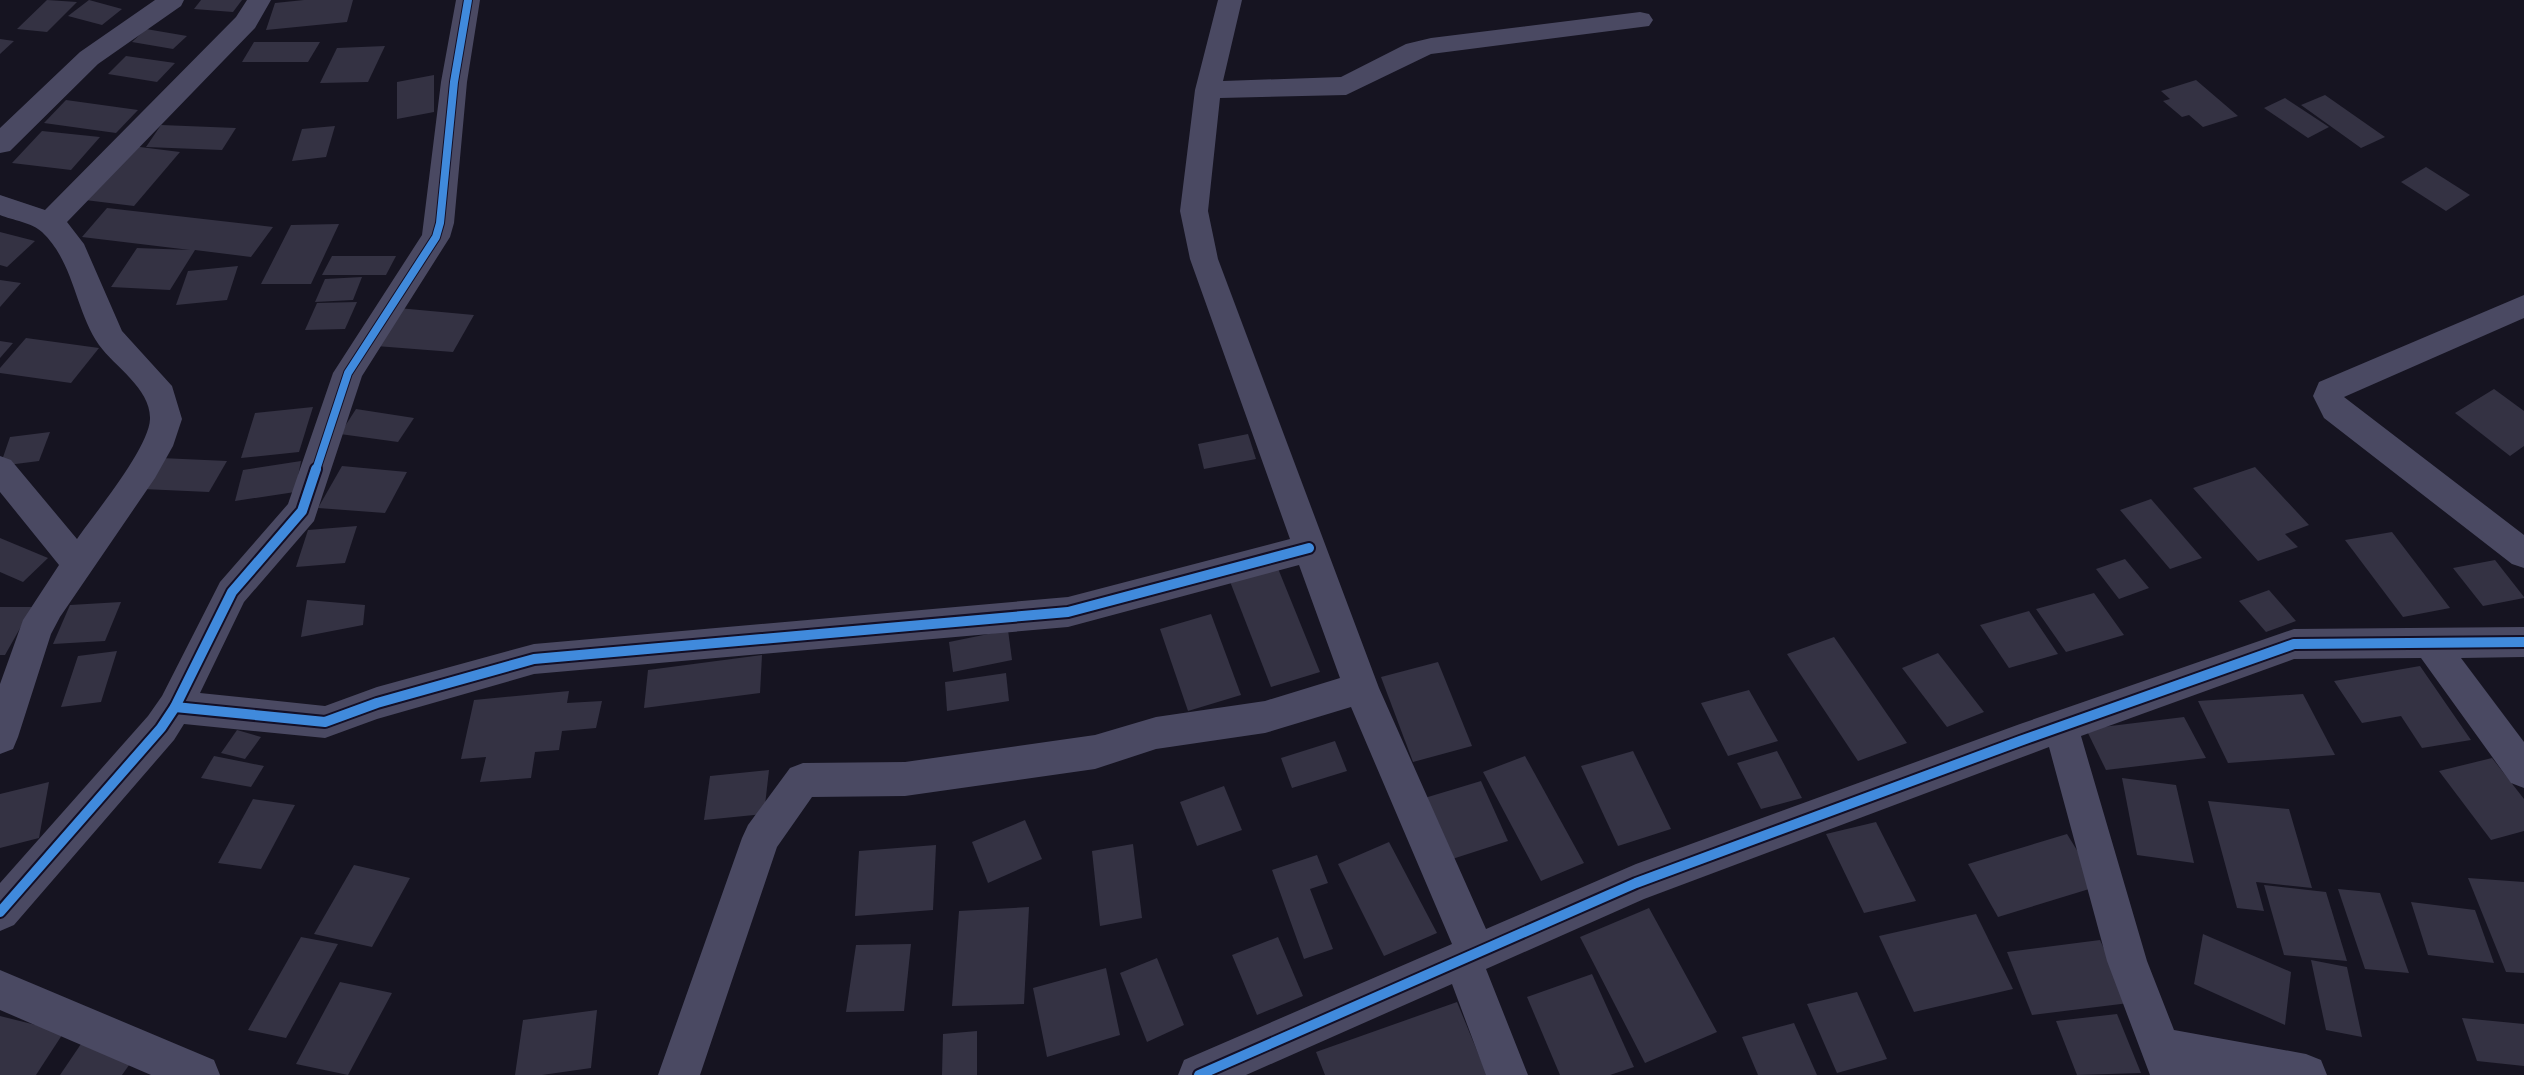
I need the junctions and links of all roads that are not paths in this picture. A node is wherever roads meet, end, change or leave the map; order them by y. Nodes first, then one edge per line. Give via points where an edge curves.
1 (172, 0) edge
2 (259, 0) edge
3 (468, 0) edge
4 (1230, 0) edge
5 (1640, 20) dead end
6 (1208, 90) junction
7 (0, 144) edge
8 (0, 205) edge
9 (51, 222) junction
10 (2524, 306) edge
11 (0, 469) edge
12 (1310, 548) junction
13 (2524, 554) edge
14 (78, 564) junction
15 (2524, 642) edge
16 (2430, 643) junction
17 (1361, 688) junction
18 (175, 707) junction
19 (2061, 727) junction
20 (0, 736) edge
21 (2524, 771) edge
22 (0, 912) edge
23 (1469, 956) junction
24 (0, 990) edge
25 (2166, 1061) edge
26 (199, 1075) edge
27 (679, 1075) edge
28 (1199, 1075) edge
29 (1507, 1075) edge
30 (2306, 1075) edge

1 - 7 street via 89,58
2 - 9 street via 246,22
3 - 18 street via 436,237 348,373 302,511 232,592
4 - 6 street
5 - 6 street via 1431,46 1415,50 1346,86
6 - 12 street via 1194,211 1203,259
8 - 9 street
9 - 14 street via 70,244 110,337 161,395 166,419 144,469
10 - 13 street via 2330,390 2328,396 2335,409
11 - 14 street
12 - 17 street
12 - 18 street via 1068,612 534,659 325,722
14 - 20 street via 35,631
15 - 16 street
16 - 19 street via 2294,645
16 - 21 street
17 - 23 street
17 - 27 street via 1265,717 1156,733 1095,752 904,779 803,780 761,838
18 - 22 street
19 - 23 street via 1636,883
19 - 25 street via 2127,961
23 - 28 street
23 - 29 street
24 - 26 street
25 - 30 street

